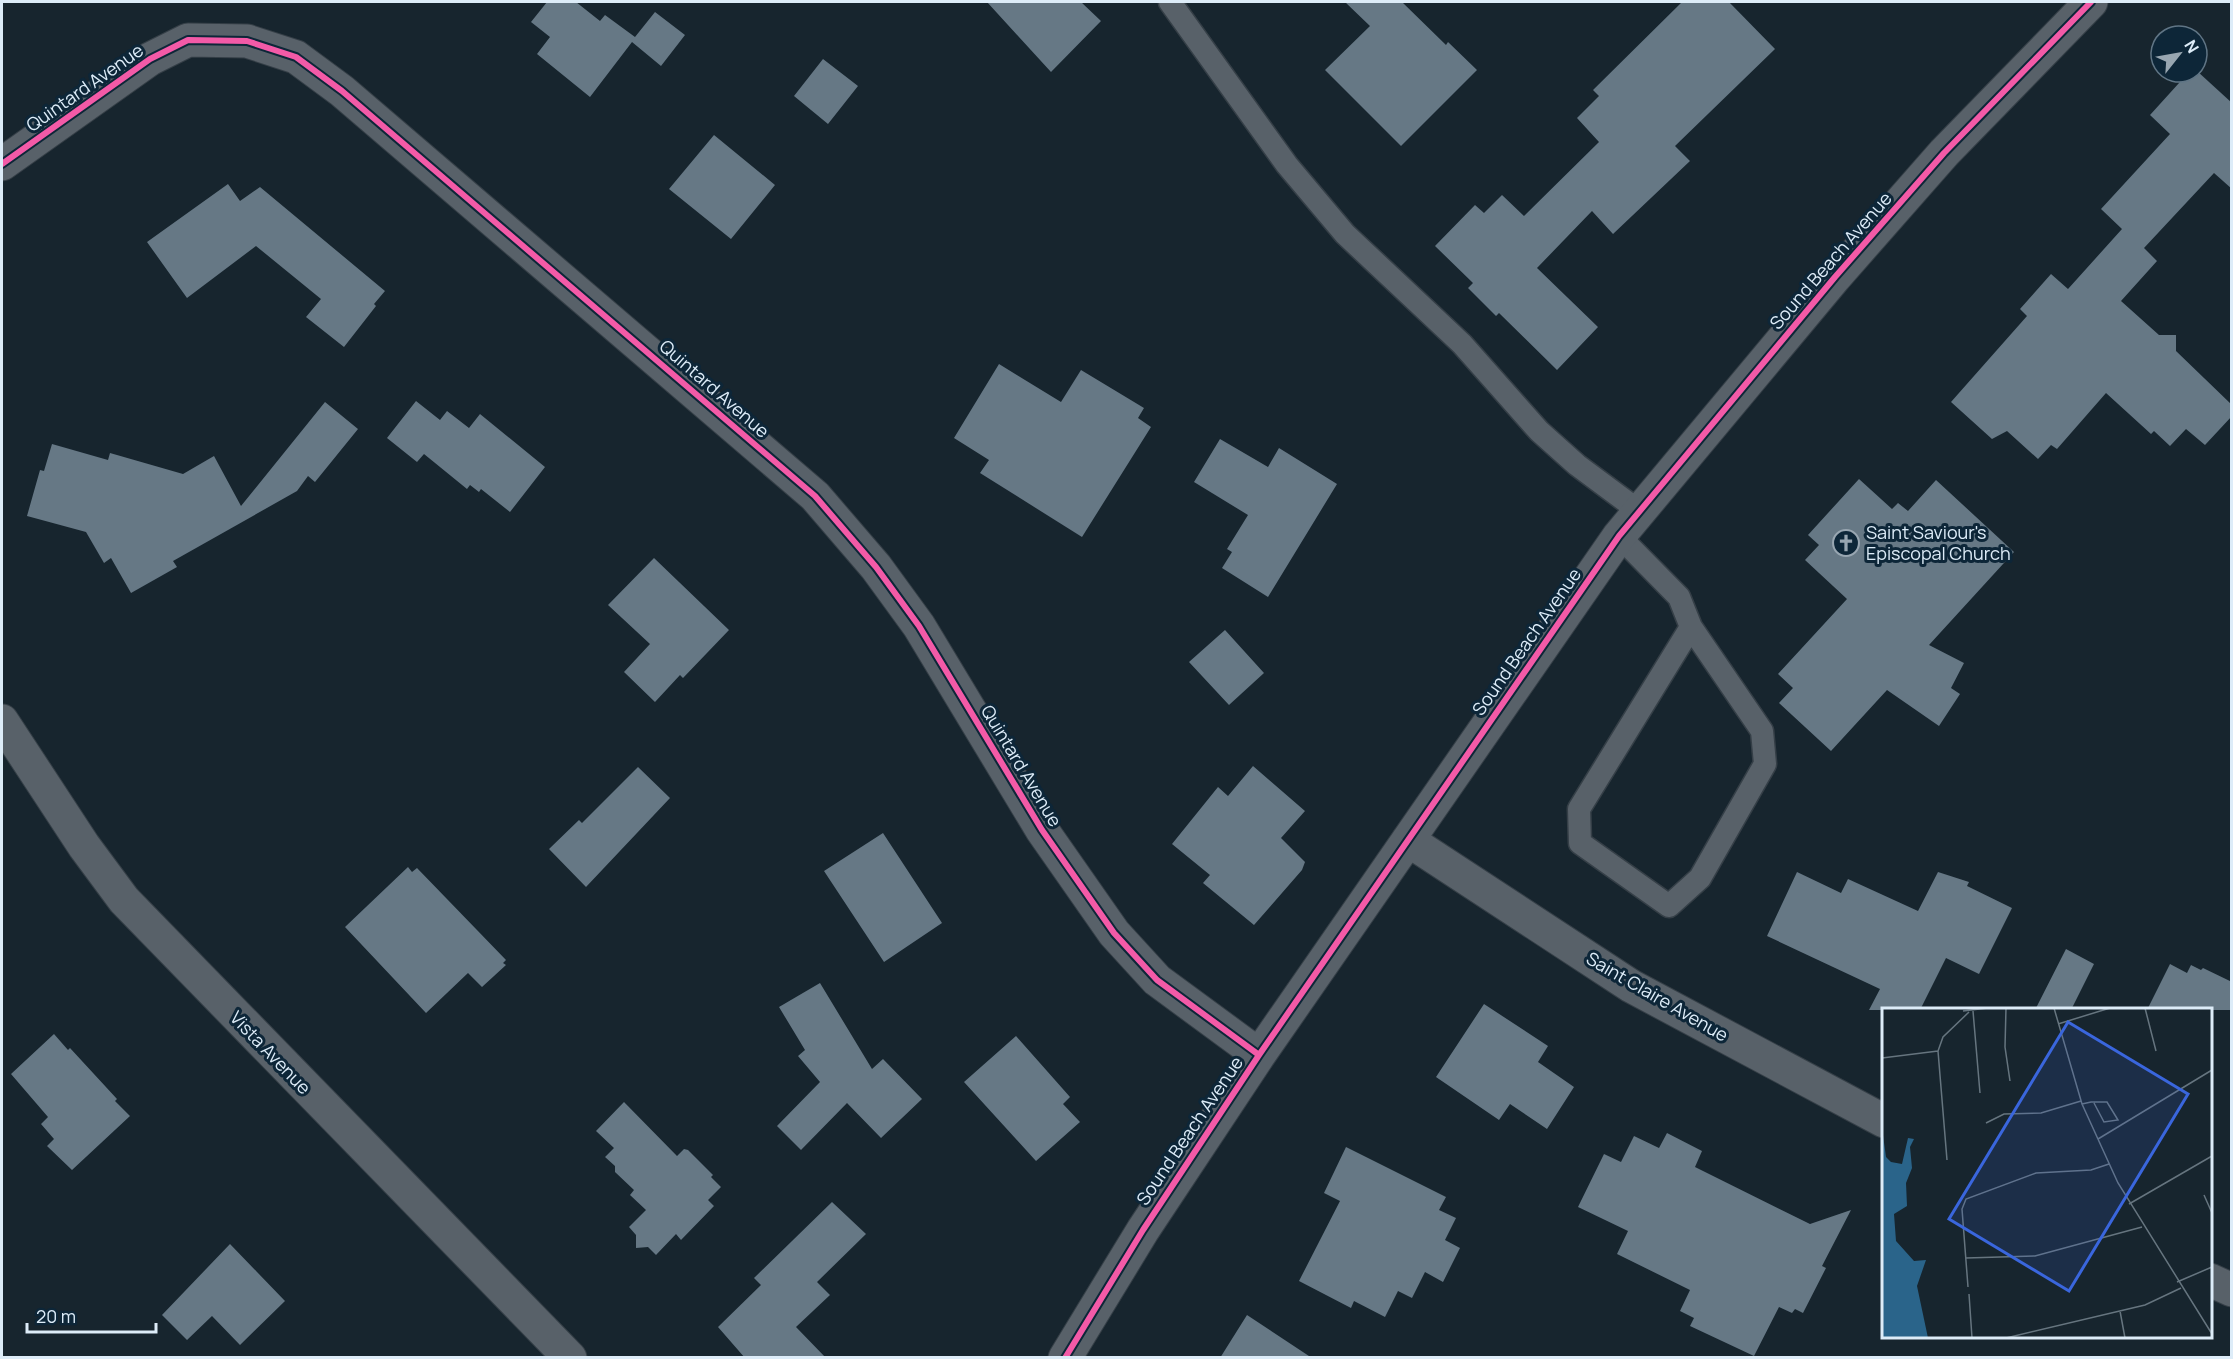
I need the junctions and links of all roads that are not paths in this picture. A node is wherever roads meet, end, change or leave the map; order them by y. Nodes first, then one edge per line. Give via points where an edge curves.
1 (1170, 2) edge
2 (2091, 2) edge
3 (2, 164) edge
4 (1640, 511) junction
5 (1619, 536) junction
6 (1690, 627) junction
7 (2, 720) edge
8 (1408, 840) junction
9 (1259, 1055) junction
10 (1882, 1120) edge
11 (2212, 1280) edge
12 (2232, 1290) edge
13 (570, 1358) edge
14 (1065, 1358) edge

1 - 4 lane via 1287,165 1345,234 1462,344 1539,431 1577,465
2 - 4 street, Sound Beach Avenue via 1944,153
3 - 9 street, Quintard Avenue via 150,59 189,40 247,41 296,57 359,106 815,496 876,567 919,626 1042,830 1114,933 1157,981
4 - 5 street, Sound Beach Avenue
5 - 6 lane via 1679,597
5 - 8 street, Sound Beach Avenue
6 - 6 lane via 1579,809 1580,843 1669,906 1700,878 1765,764 1762,731
7 - 13 street, Vista Avenue via 124,900
8 - 9 street, Sound Beach Avenue
8 - 10 street, Saint Claire Avenue via 1631,986
9 - 14 street, Sound Beach Avenue via 1143,1230
11 - 12 street

